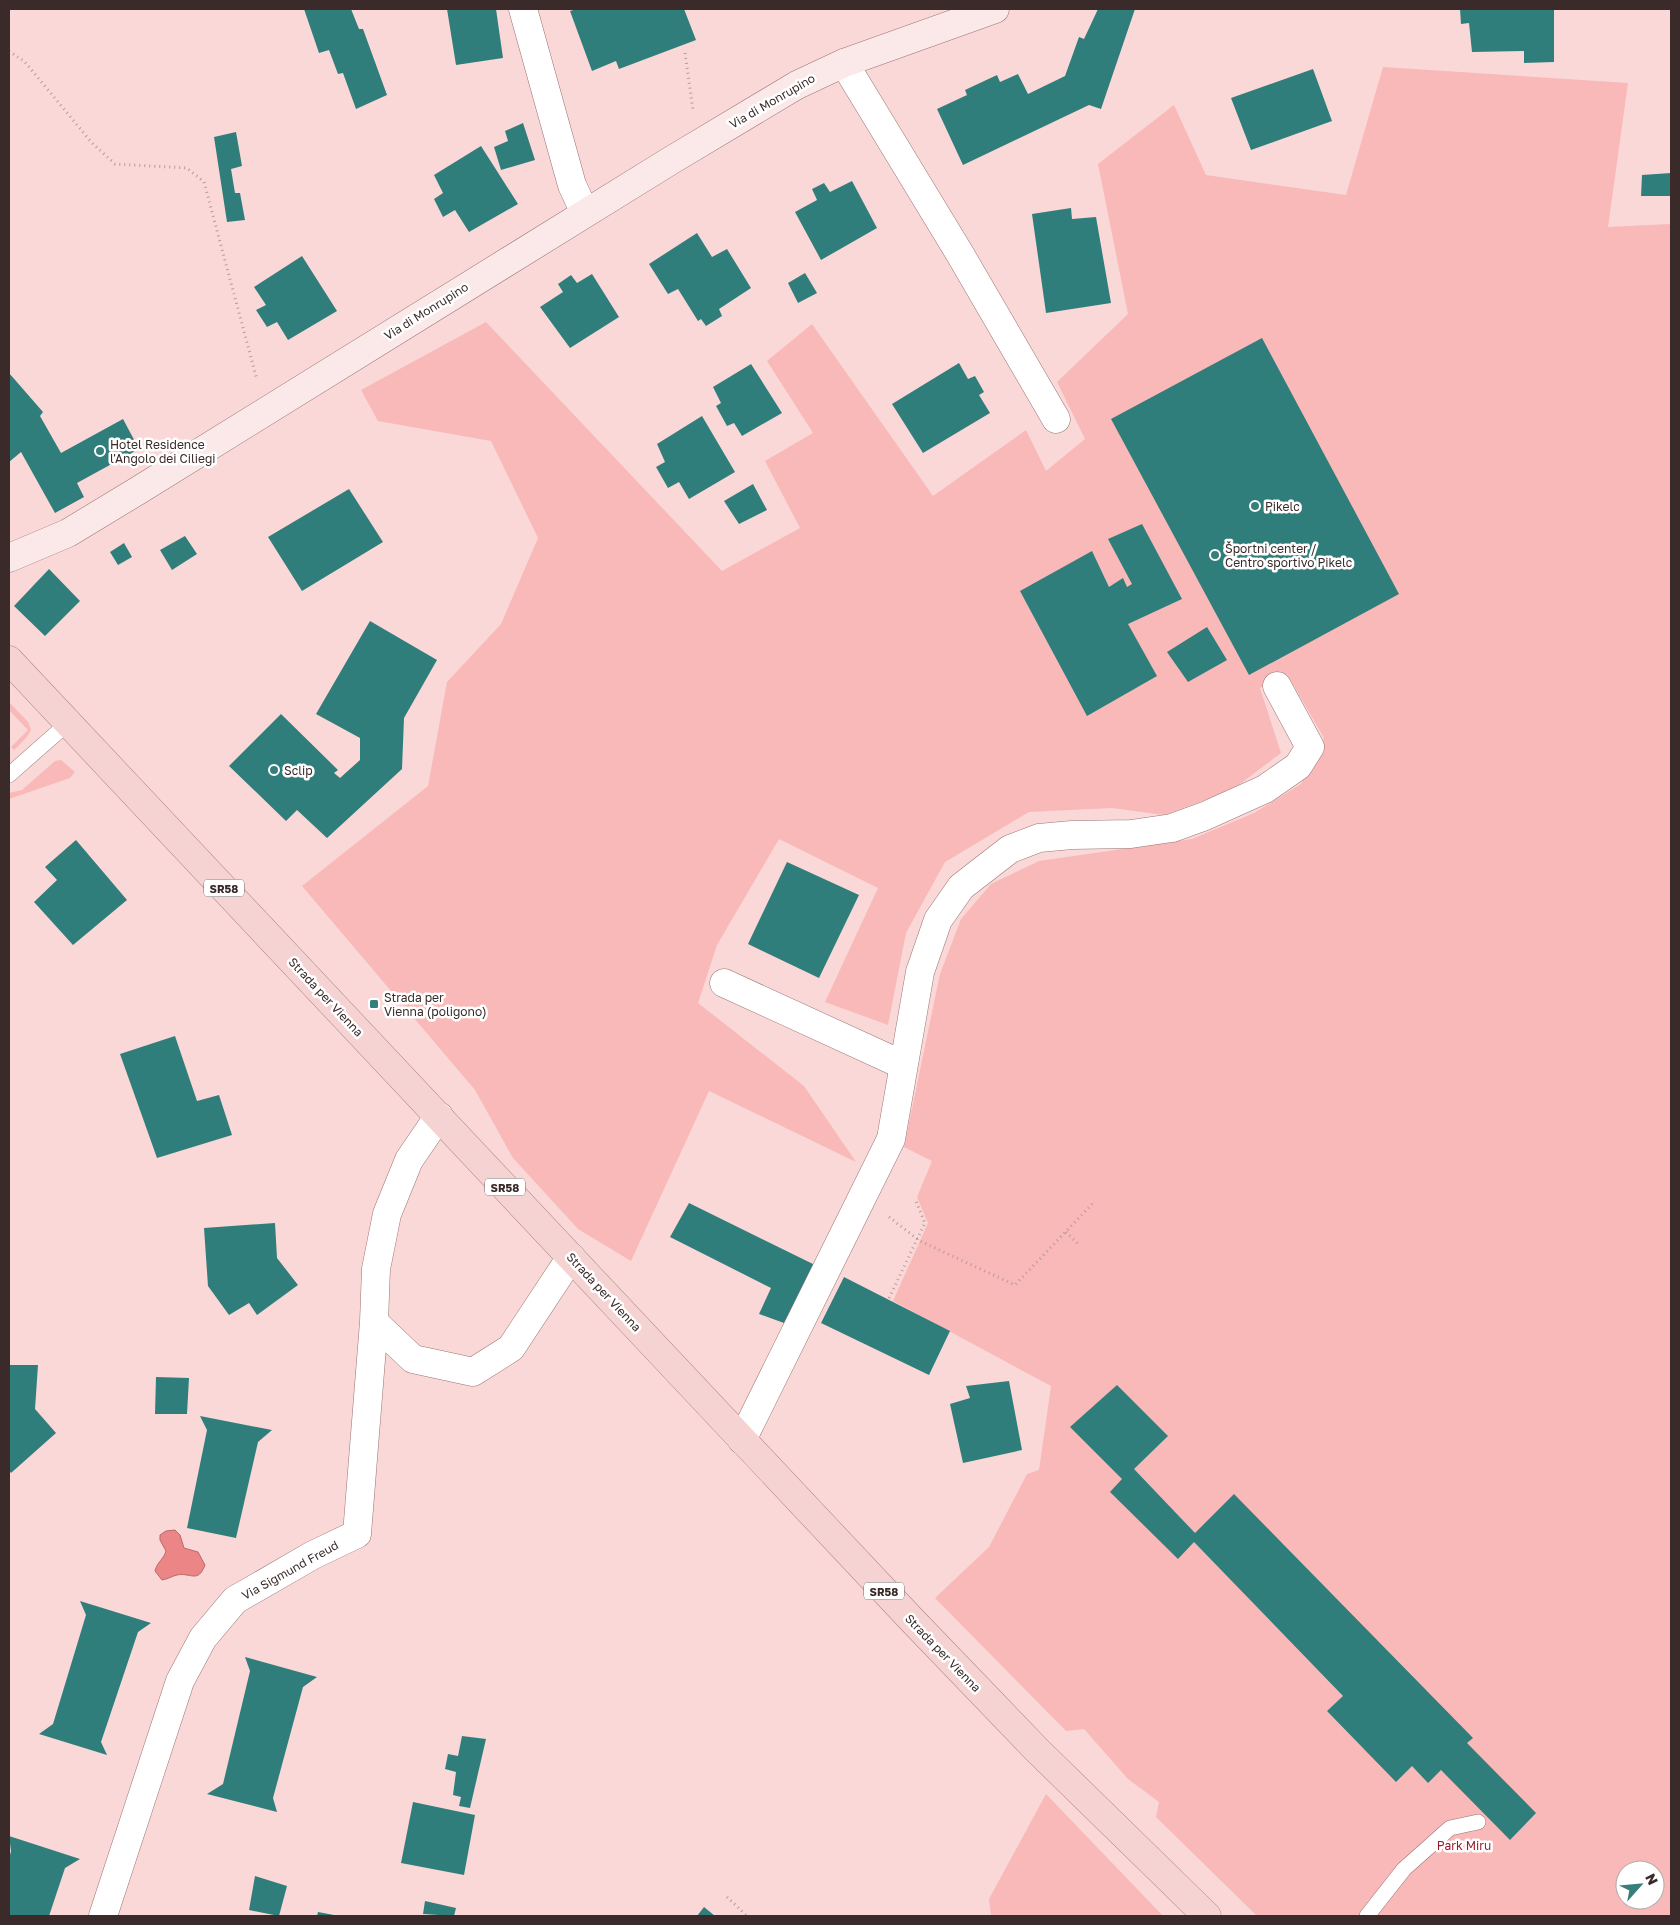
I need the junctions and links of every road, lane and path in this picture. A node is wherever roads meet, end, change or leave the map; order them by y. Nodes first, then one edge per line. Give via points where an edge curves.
1 (523, 9) edge
2 (995, 9) edge
3 (9, 51) edge
4 (685, 53) dead end
5 (844, 64) junction
6 (704, 141) junction
7 (585, 213) junction
8 (265, 412) junction
9 (1056, 419) dead end
10 (9, 558) edge
11 (9, 660) edge
12 (1277, 686) dead end
13 (68, 723) junction
14 (9, 775) edge
15 (724, 984) dead end
16 (903, 1065) junction
17 (439, 1116) junction
18 (916, 1200) dead end
19 (1094, 1202) dead end
20 (1066, 1232) junction
21 (917, 1238) junction
22 (1080, 1246) dead end
23 (571, 1257) junction
24 (889, 1298) dead end
25 (374, 1322) junction
26 (742, 1440) junction
27 (1478, 1822) dead end
28 (727, 1898) dead end
29 (103, 1916) edge
30 (747, 1916) edge
31 (1207, 1916) edge
32 (1367, 1916) edge

1 - 7 street via 569,176
2 - 5 main road, Via di Monrupino
3 - 8 path via 25,62 92,143 115,164 187,168 204,182
4 - 6 path via 691,103
5 - 6 main road, Via di Monrupino via 797,85
5 - 9 street
6 - 7 main road, Via di Monrupino
7 - 8 main road, Via di Monrupino
8 - 10 main road, Via di Monrupino via 68,532
11 - 13 main road, Strada per Vienna / SR58
12 - 16 street via 1310,747 1298,766 1265,789 1172,828 1132,834 1039,838 1010,849 961,887 938,920 920,972
13 - 14 lane
13 - 17 main road, Strada per Vienna / SR58
15 - 16 street
16 - 26 street via 891,1139
17 - 23 main road, Strada per Vienna / SR58
17 - 25 street, Via Sigmund Freud via 409,1160 387,1214 376,1269
18 - 21 path via 925,1223
19 - 20 path
20 - 21 path via 1015,1285
20 - 22 path
21 - 24 path
23 - 25 street via 511,1348 473,1372 412,1359
23 - 26 main road, Strada per Vienna / SR58
25 - 29 street, Via Sigmund Freud via 357,1534 235,1600 203,1638 180,1681
26 - 31 main road, Strada per Vienna / SR58 via 1036,1749
27 - 32 lane via 1450,1828 1404,1869
28 - 30 path

